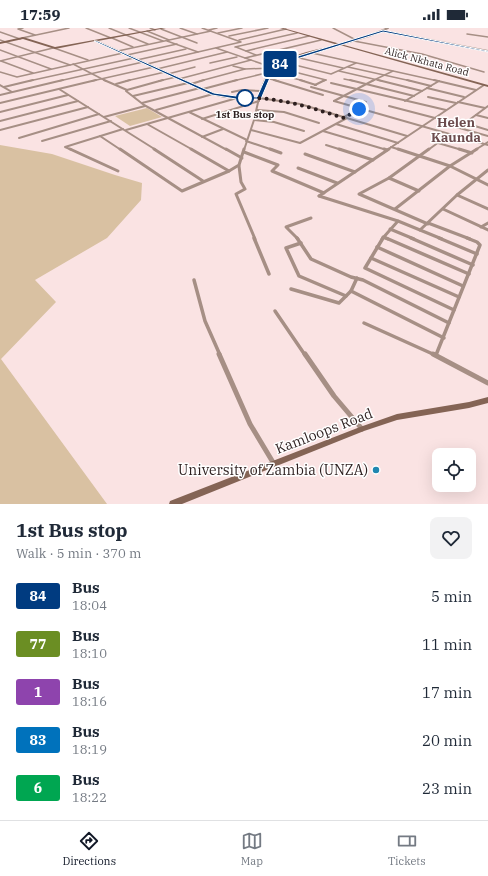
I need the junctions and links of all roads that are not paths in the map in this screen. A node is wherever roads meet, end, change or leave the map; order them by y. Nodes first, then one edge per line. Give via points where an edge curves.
1 (23, 28) edge
2 (62, 28) edge
3 (69, 28) edge
4 (86, 28) edge
5 (109, 28) edge
6 (130, 28) edge
7 (150, 28) edge
8 (165, 28) edge
9 (180, 28) edge
10 (202, 28) edge
11 (217, 28) edge
12 (242, 28) edge
13 (248, 28) edge
14 (268, 28) edge
15 (281, 28) edge
16 (334, 28) edge
17 (388, 28) edge
18 (65, 29) edge
19 (161, 29) edge
20 (286, 29) junction
21 (155, 30) junction
22 (208, 30) junction
23 (256, 30) junction
24 (148, 31) junction
25 (211, 31) junction
26 (383, 31) junction
27 (0, 32) edge
28 (141, 33) junction
29 (217, 33) junction
30 (297, 33) junction
31 (198, 34) junction
32 (467, 34) dead end
33 (36, 35) junction
34 (127, 35) junction
35 (309, 36) junction
36 (184, 37) junction
37 (228, 37) junction
38 (488, 37) edge
39 (21, 38) junction
40 (112, 38) junction
41 (170, 40) junction
42 (238, 40) junction
43 (322, 40) junction
44 (355, 40) junction
45 (96, 41) junction
46 (166, 41) junction
47 (0, 42) edge
48 (5, 42) junction
49 (197, 42) dead end
50 (149, 44) junction
51 (177, 44) junction
52 (228, 45) junction
53 (339, 45) junction
54 (235, 47) junction
55 (53, 48) junction
56 (134, 48) junction
57 (188, 48) junction
58 (215, 48) junction
59 (0, 50) edge
60 (118, 51) junction
61 (246, 51) junction
62 (488, 51) edge
63 (34, 52) junction
64 (198, 52) junction
65 (227, 52) junction
66 (312, 53) junction
67 (123, 54) junction
68 (127, 55) junction
69 (258, 55) junction
70 (18, 56) junction
71 (238, 56) junction
72 (295, 57) junction
73 (245, 58) junction
74 (135, 59) junction
75 (251, 60) junction
76 (0, 61) edge
77 (89, 61) junction
78 (283, 62) junction
79 (145, 63) junction
80 (210, 63) dead end
81 (357, 63) junction
82 (72, 65) junction
83 (232, 65) junction
84 (195, 67) dead end
85 (274, 67) junction
86 (348, 67) junction
87 (155, 68) junction
88 (344, 68) junction
89 (52, 69) junction
90 (83, 69) junction
91 (245, 69) junction
92 (339, 71) junction
93 (393, 71) junction
94 (0, 72) edge
95 (270, 72) junction
96 (484, 72) dead end
97 (34, 73) junction
98 (167, 73) junction
99 (92, 74) junction
100 (385, 76) junction
101 (178, 78) junction
102 (266, 78) junction
103 (102, 79) junction
104 (344, 79) dead end
105 (377, 80) junction
106 (439, 81) junction
107 (190, 83) junction
108 (331, 83) dead end
109 (116, 84) junction
110 (0, 85) edge
111 (316, 85) junction
112 (367, 85) junction
113 (484, 85) junction
114 (431, 86) junction
115 (488, 86) edge
116 (4, 87) junction
117 (311, 87) junction
118 (427, 88) junction
119 (202, 89) junction
120 (59, 90) junction
121 (127, 90) junction
122 (305, 90) junction
123 (358, 90) junction
124 (476, 90) junction
125 (261, 91) junction
126 (422, 91) junction
127 (12, 92) junction
128 (232, 92) dead end
129 (213, 94) junction
130 (0, 95) edge
131 (68, 95) junction
132 (323, 95) dead end
133 (133, 96) junction
134 (344, 96) junction
135 (414, 96) junction
136 (428, 97) dead end
137 (464, 97) junction
138 (236, 98) junction
139 (259, 100) junction
140 (78, 101) junction
141 (405, 101) junction
142 (366, 102) dead end
143 (457, 102) junction
144 (0, 103) edge
145 (142, 103) junction
146 (146, 106) junction
147 (389, 106) dead end
148 (488, 106) edge
149 (88, 107) junction
150 (485, 108) junction
151 (359, 109) junction
152 (156, 110) junction
153 (257, 110) junction
154 (446, 110) junction
155 (0, 112) edge
156 (188, 112) junction
157 (99, 114) junction
158 (476, 115) junction
159 (104, 117) junction
160 (167, 118) junction
161 (345, 118) junction
162 (434, 118) junction
163 (488, 118) edge
164 (202, 119) junction
165 (254, 120) junction
166 (0, 121) edge
167 (111, 121) junction
168 (319, 122) dead end
169 (147, 124) junction
170 (336, 124) junction
171 (422, 126) junction
172 (440, 126) dead end
173 (223, 129) junction
174 (0, 130) edge
175 (124, 130) junction
176 (251, 130) junction
177 (488, 130) edge
178 (304, 131) dead end
179 (323, 131) junction
180 (450, 134) junction
181 (100, 136) junction
182 (407, 136) junction
183 (488, 136) edge
184 (202, 137) junction
185 (19, 138) dead end
186 (247, 140) junction
187 (42, 141) dead end
188 (398, 143) junction
189 (438, 143) junction
190 (487, 144) edge
191 (326, 145) dead end
192 (391, 147) junction
193 (388, 150) junction
194 (244, 152) junction
195 (281, 153) dead end
196 (472, 153) junction
197 (305, 154) dead end
198 (421, 156) junction
199 (242, 158) junction
200 (373, 160) junction
201 (238, 166) junction
202 (450, 166) junction
203 (298, 168) dead end
204 (488, 170) edge
205 (118, 171) dead end
206 (229, 171) junction
207 (355, 172) junction
208 (389, 178) junction
209 (476, 179) junction
210 (203, 181) junction
211 (337, 183) junction
212 (488, 185) edge
213 (419, 191) junction
214 (324, 193) junction
215 (457, 195) junction
216 (395, 209) junction
217 (443, 209) junction
218 (488, 209) edge
219 (311, 218) dead end
220 (398, 221) junction
221 (488, 222) edge
222 (428, 223) junction
223 (481, 227) junction
224 (390, 229) junction
225 (420, 230) junction
226 (488, 230) edge
227 (383, 237) junction
228 (301, 243) junction
229 (377, 247) junction
230 (477, 254) junction
231 (371, 258) junction
232 (473, 264) junction
233 (269, 274) dead end
234 (469, 274) junction
235 (358, 278) junction
236 (194, 280) dead end
237 (463, 286) junction
238 (291, 289) dead end
239 (351, 291) junction
240 (346, 296) junction
241 (459, 297) junction
242 (454, 310) junction
243 (275, 311) dead end
244 (364, 323) dead end
245 (449, 323) junction
246 (444, 338) junction
247 (436, 355) junction
248 (488, 383) edge
249 (488, 400) edge
250 (362, 429) junction
251 (274, 464) junction
252 (174, 504) edge

1 - 33 street via 18,29
2 - 18 street
3 - 18 street
4 - 40 street
5 - 34 street
6 - 28 street
7 - 21 street
8 - 19 main road
9 - 31 street
10 - 22 street
11 - 22 street
12 - 29 street
13 - 23 street
14 - 23 street
15 - 20 main road, Alick Nkhata Road
16 - 44 street
17 - 26 street
18 - 33 street
19 - 21 main road
19 - 36 street
20 - 30 main road, Alick Nkhata Road
20 - 42 street
21 - 24 main road
22 - 25 street
23 - 37 street
24 - 28 main road
24 - 41 street
25 - 29 street
25 - 31 street
26 - 44 street
26 - 62 street
27 - 39 street
28 - 34 main road
28 - 46 street
29 - 37 street
30 - 35 main road, Alick Nkhata Road
30 - 54 street
31 - 36 street
32 - 38 street
33 - 39 street
34 - 40 main road
34 - 50 street
35 - 43 main road, Alick Nkhata Road
35 - 61 street
36 - 41 street
36 - 49 street
37 - 42 street
39 - 48 main road
39 - 55 main road
40 - 45 main road
40 - 56 street
41 - 46 street
42 - 52 street via 240,42
43 - 53 main road, Alick Nkhata Road
43 - 69 street
44 - 53 street
44 - 96 street via 422,54
45 - 55 main road
45 - 60 main road
46 - 50 street
46 - 51 street
47 - 48 main road
48 - 63 street
50 - 56 street
51 - 57 street
51 - 68 street
52 - 54 street
52 - 58 street
53 - 66 main road
53 - 113 main road, Alick Nkhata Road
54 - 61 street
55 - 63 street
55 - 77 street
56 - 60 street
57 - 64 street
57 - 74 street
58 - 64 street
58 - 65 street
59 - 70 street
60 - 67 main road
61 - 69 street
63 - 70 street
63 - 82 street
64 - 79 street
65 - 71 street
65 - 87 street
66 - 72 main road
66 - 81 street
67 - 68 main road
67 - 77 street
68 - 74 main road
69 - 73 street
70 - 76 street
70 - 89 street
71 - 73 street
71 - 80 street
72 - 78 main road
72 - 88 street
73 - 75 street
74 - 79 main road
74 - 90 street
75 - 83 street
75 - 85 street
76 - 97 street
77 - 82 street
78 - 85 main road
78 - 92 street via 331,74
79 - 87 main road
79 - 99 street
81 - 86 street
81 - 93 street
82 - 89 street
82 - 90 street
83 - 91 street
83 - 101 street
84 - 98 street
85 - 91 street
85 - 95 main road
85 - 111 street via 326,80
86 - 88 street
86 - 100 street
87 - 98 main road
87 - 103 street
88 - 92 street
89 - 97 street
90 - 99 street
90 - 116 street
91 - 107 street
92 - 105 street
93 - 100 street
93 - 106 street
94 - 97 street via 15,77
95 - 102 main road
95 - 111 street
95 - 119 street
98 - 101 main road
98 - 109 street
99 - 103 street
99 - 127 street
100 - 105 street
100 - 114 street
101 - 107 main road
101 - 121 street
102 - 122 street
102 - 125 main road
103 - 109 street
103 - 120 street
104 - 112 street
105 - 112 street
105 - 126 street
106 - 114 street
106 - 124 street
107 - 119 main road
107 - 133 street
108 - 123 street
109 - 121 street
110 - 116 street
111 - 117 street
112 - 123 street
112 - 135 street
113 - 115 main road, Alick Nkhata Road
113 - 124 street
114 - 118 street
116 - 127 street
117 - 122 street
117 - 134 street
118 - 126 street
118 - 137 street
119 - 129 main road
119 - 145 street
120 - 131 street
120 - 144 street
121 - 133 street
122 - 132 street
123 - 134 street
123 - 141 street
124 - 137 street
125 - 128 street
125 - 139 main road
126 - 135 street
127 - 130 street
129 - 138 main road
129 - 152 street
131 - 140 street
131 - 155 street
133 - 145 street
134 - 142 street
134 - 151 street via 334,102
135 - 141 street
136 - 143 street
137 - 143 street
138 - 139 main road
138 - 156 street
139 - 153 street
139 - 161 street via 300,104
139 - 164 street
140 - 149 street
140 - 166 street
141 - 154 street
143 - 150 street
143 - 154 street
145 - 146 street
146 - 152 street
146 - 159 street
147 - 162 street
148 - 150 street
149 - 157 street
149 - 174 street
150 - 158 street
151 - 161 street
151 - 171 street
152 - 160 street
153 - 165 street
153 - 168 street via 284,112
154 - 162 street
156 - 160 street
156 - 164 street
157 - 159 street
157 - 185 street
158 - 163 street
158 - 177 street via 465,124
159 - 167 street
160 - 169 street
160 - 184 street
161 - 170 street
161 - 182 street
162 - 171 street
164 - 173 street
165 - 176 street
165 - 178 street via 274,122
167 - 175 street
167 - 187 street
169 - 175 street
169 - 206 street
170 - 179 street
170 - 188 street
171 - 180 street
171 - 182 street
172 - 183 street via 449,125
173 - 184 street
173 - 186 street
175 - 181 street
175 - 210 street
176 - 179 street via 300,143
176 - 186 street
179 - 193 street
180 - 189 street
180 - 190 street
181 - 205 street via 65,147
181 - 210 street via 182,191
182 - 188 street
184 - 199 street
186 - 194 street
186 - 195 street
188 - 192 street
189 - 196 street
189 - 198 street
190 - 196 street
191 - 200 street
192 - 193 street
192 - 198 street
193 - 200 street
194 - 199 street
194 - 214 street via 278,165 272,171
196 - 202 street
197 - 207 street
198 - 202 street
198 - 208 street
199 - 201 street
200 - 207 street
201 - 206 street
201 - 233 street via 241,170 240,181 245,189 236,194
202 - 209 street
202 - 213 street
203 - 211 street
204 - 209 street
206 - 210 street
207 - 211 street
208 - 213 street
208 - 216 street via 359,195
209 - 212 street
209 - 215 street
211 - 214 street
213 - 216 street
214 - 220 street via 319,196
215 - 217 street
215 - 218 street
216 - 222 street
217 - 222 street
217 - 223 street
219 - 228 street via 286,227
220 - 224 street
220 - 225 street
221 - 223 street
222 - 225 street
222 - 230 street via 479,243
223 - 226 street
224 - 227 street
224 - 232 street
225 - 230 street
227 - 229 street
227 - 234 street
228 - 235 street via 315,261
228 - 240 street via 286,248 299,276
229 - 231 street
229 - 237 street
230 - 232 street
231 - 241 street
231 - 242 street via 365,268
232 - 234 street
234 - 237 street
235 - 239 street
235 - 245 street
236 - 251 street via 205,321 250,424
237 - 241 street
238 - 240 street via 337,303
239 - 240 street
239 - 246 street
241 - 242 street
242 - 245 street
243 - 250 street via 334,396
244 - 247 street
245 - 246 street
246 - 247 street
247 - 248 street
249 - 250 main road, Kamloops Road via 407,414
250 - 251 main road, Kamloops Road
251 - 252 main road, Kamloops Road

